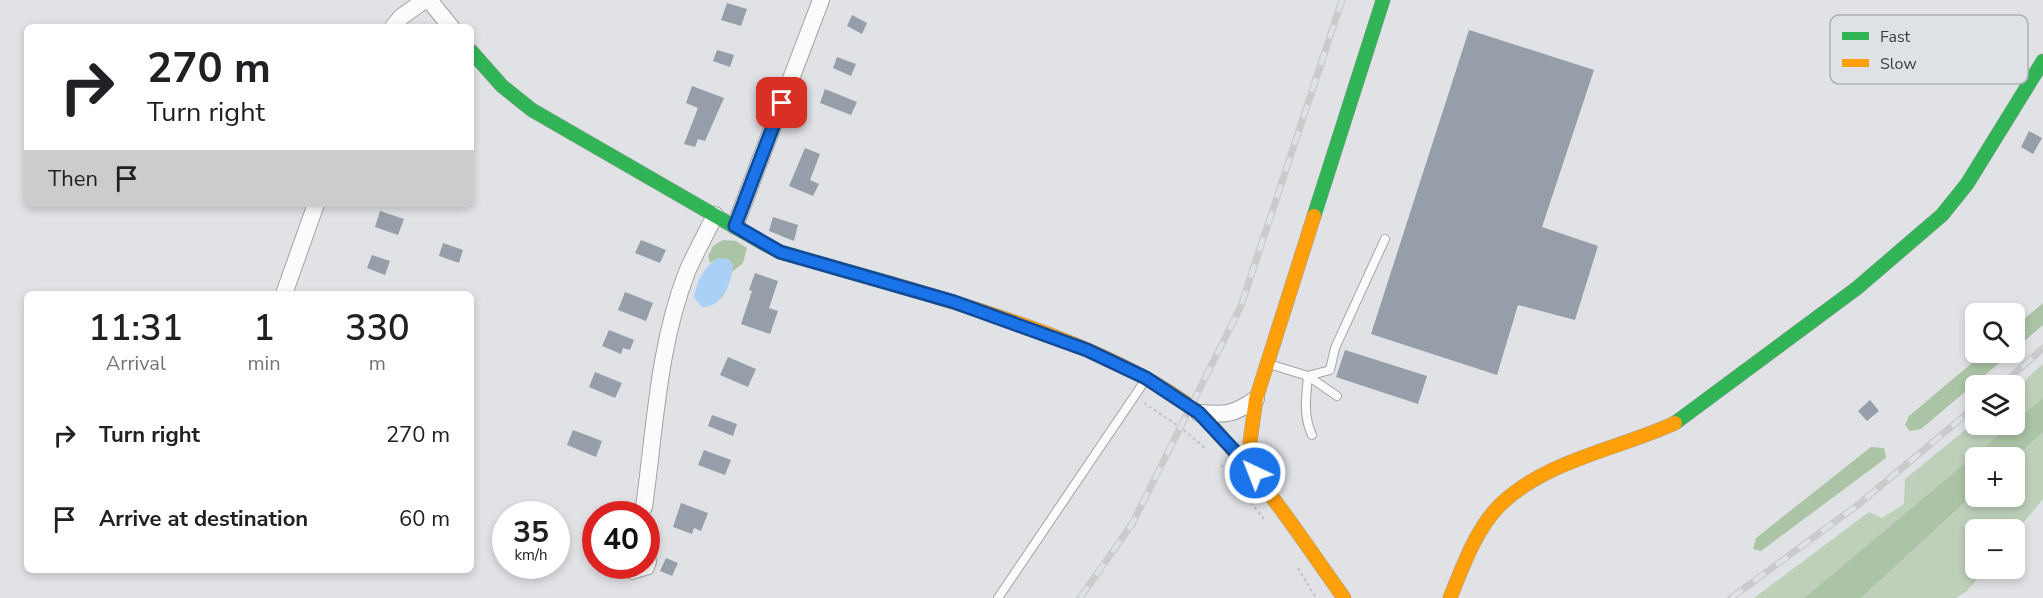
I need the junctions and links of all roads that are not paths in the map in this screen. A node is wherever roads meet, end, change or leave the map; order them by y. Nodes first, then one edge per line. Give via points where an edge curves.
1 (427, 0) edge
2 (821, 0) edge
3 (1383, 0) edge
4 (395, 24) edge
5 (448, 24) edge
6 (474, 54) edge
7 (2043, 61) edge
8 (315, 207) edge
9 (716, 215) junction
10 (735, 226) junction
11 (1385, 239) dead end
12 (285, 291) edge
13 (1267, 363) junction
14 (1308, 376) junction
15 (1146, 378) junction
16 (1337, 396) dead end
17 (1256, 399) junction
18 (1199, 413) junction
19 (1312, 435) dead end
20 (1255, 473) junction
21 (646, 501) edge
22 (998, 598) edge
23 (1344, 598) edge
24 (1450, 598) edge

1 - 4 street
1 - 5 street
2 - 10 street
3 - 13 street
6 - 9 street via 502,86 532,110
7 - 24 street via 1967,184 1912,243 1684,419 1550,473 1500,504 1466,558
8 - 12 street
9 - 10 street
9 - 21 street via 687,272 678,303 661,375
10 - 15 street via 780,252 954,302 1087,350
11 - 14 lane via 1335,348 1330,370
13 - 14 lane
13 - 17 street
14 - 16 lane
14 - 19 lane via 1305,411
15 - 18 street
15 - 22 lane
17 - 18 street via 1238,412
17 - 20 street via 1250,442
18 - 20 street
20 - 23 street

